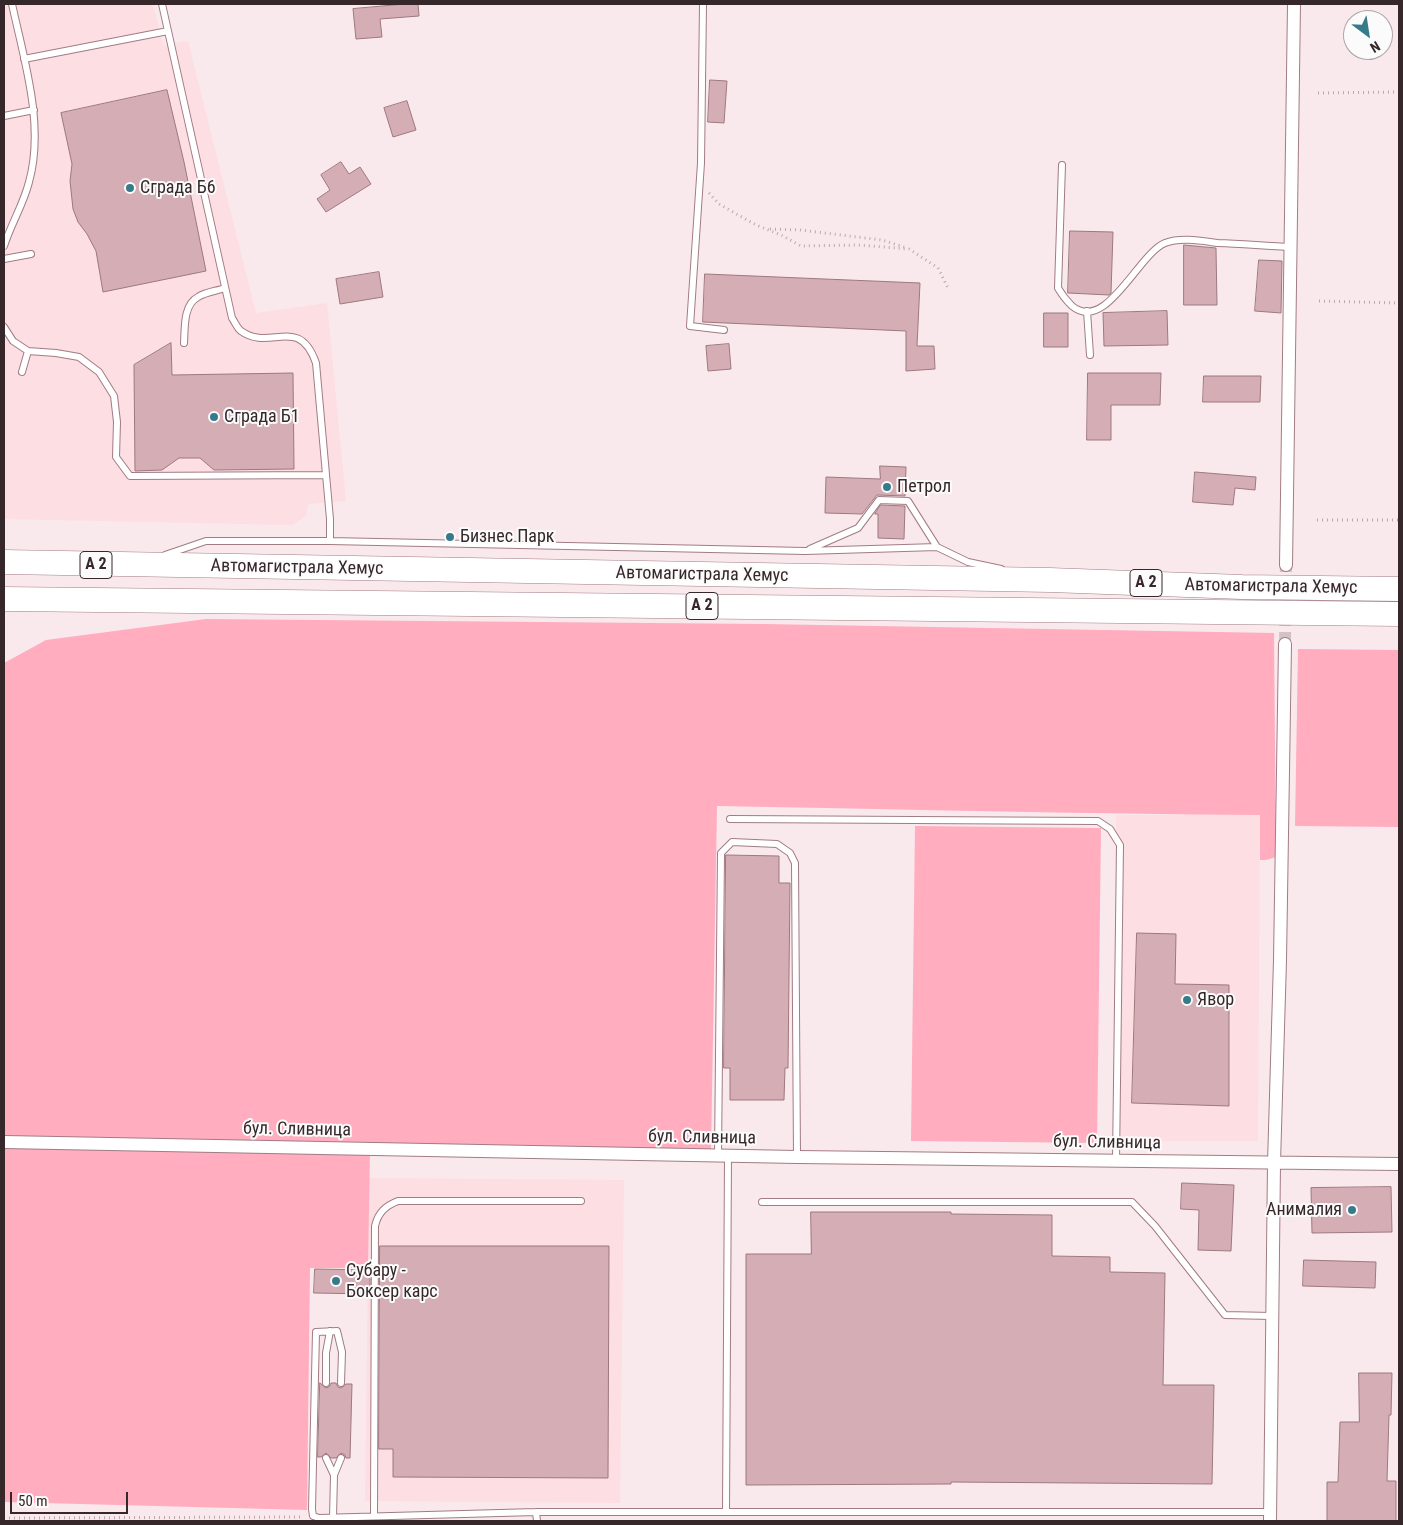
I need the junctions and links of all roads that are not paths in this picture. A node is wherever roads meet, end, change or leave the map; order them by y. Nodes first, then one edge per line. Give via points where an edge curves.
1 (12, 4) edge
2 (162, 4) edge
3 (703, 4) edge
4 (1294, 4) edge
5 (168, 31) junction
6 (24, 59) junction
7 (34, 110) junction
8 (4, 116) edge
9 (1062, 166) dead end
10 (4, 246) edge
11 (1291, 248) junction
12 (31, 254) dead end
13 (4, 259) edge
14 (225, 288) junction
15 (1087, 312) junction
16 (4, 327) edge
17 (724, 330) dead end
18 (184, 342) dead end
19 (28, 351) junction
20 (1090, 355) dead end
21 (22, 372) dead end
22 (326, 475) junction
23 (330, 541) junction
24 (4, 546) edge
25 (937, 547) junction
26 (805, 551) junction
27 (4, 562) edge
28 (56, 564) junction
29 (1286, 565) tunnel mouth
30 (136, 566) junction
31 (1004, 570) dead end
32 (1013, 572) dead end
33 (1050, 580) junction
34 (1399, 589) edge
35 (4, 599) edge
36 (1399, 614) edge
37 (1285, 644) tunnel mouth
38 (730, 819) dead end
39 (4, 1142) edge
40 (723, 1155) junction
41 (797, 1157) junction
42 (1116, 1161) junction
43 (1274, 1162) junction
44 (1399, 1164) edge
45 (581, 1201) dead end
46 (762, 1202) dead end
47 (1272, 1316) junction
48 (330, 1331) junction
49 (326, 1383) dead end
50 (341, 1384) dead end
51 (326, 1458) dead end
52 (341, 1458) dead end
53 (334, 1475) junction
54 (726, 1511) junction
55 (536, 1512) junction
56 (374, 1516) junction
57 (1270, 1517) edge
58 (333, 1518) junction
59 (415, 1518) edge
60 (537, 1521) edge

1 - 6 lane
2 - 5 lane
3 - 17 lane via 701,163 690,326
4 - 11 street
5 - 6 lane
5 - 14 lane
6 - 7 lane
7 - 8 lane
7 - 10 lane via 36,148 29,182
9 - 15 lane via 1058,288 1073,306
11 - 15 lane via 1183,240 1165,243 1150,253 1114,298 1106,305
11 - 29 street
12 - 13 lane
14 - 18 lane via 197,297 190,305
14 - 22 lane via 232,318 240,330 256,337 294,337 305,342 311,350 316,363
15 - 20 lane
16 - 19 lane via 13,341
19 - 21 lane
19 - 22 lane via 79,357 99,372 114,396 116,457 130,476
22 - 23 lane
23 - 26 lane
23 - 30 lane via 206,541
24 - 28 highway
25 - 26 lane
25 - 26 lane via 908,501 879,500 858,528
25 - 31 lane via 968,562
27 - 28 highway, Автомагистрала Хемус / A 2
28 - 30 highway, Автомагистрала Хемус / A 2
30 - 33 highway, Автомагистрала Хемус / A 2
32 - 33 lane
33 - 34 highway, Автомагистрала Хемус / A 2
35 - 36 highway, Автомагистрала Хемус / A 2
37 - 43 street
38 - 42 lane via 1098,821 1110,829 1120,845
39 - 40 street, бул. Сливница
40 - 41 street, бул. Сливница
40 - 41 lane via 721,853 732,842 777,844 790,853 795,863
40 - 54 lane
41 - 42 street, бул. Сливница
42 - 43 street, бул. Сливница
43 - 44 street, бул. Сливница
43 - 47 street
45 - 56 lane via 398,1202 389,1205 377,1218
46 - 47 lane via 1132,1202 1155,1226 1225,1315
47 - 57 street
48 - 49 lane
48 - 50 lane via 337,1331 342,1352
48 - 58 lane via 316,1332 312,1509 313,1516
51 - 53 lane
52 - 53 lane
53 - 58 lane
54 - 55 lane
54 - 57 lane
55 - 59 lane
55 - 60 lane
56 - 58 lane
56 - 59 lane

